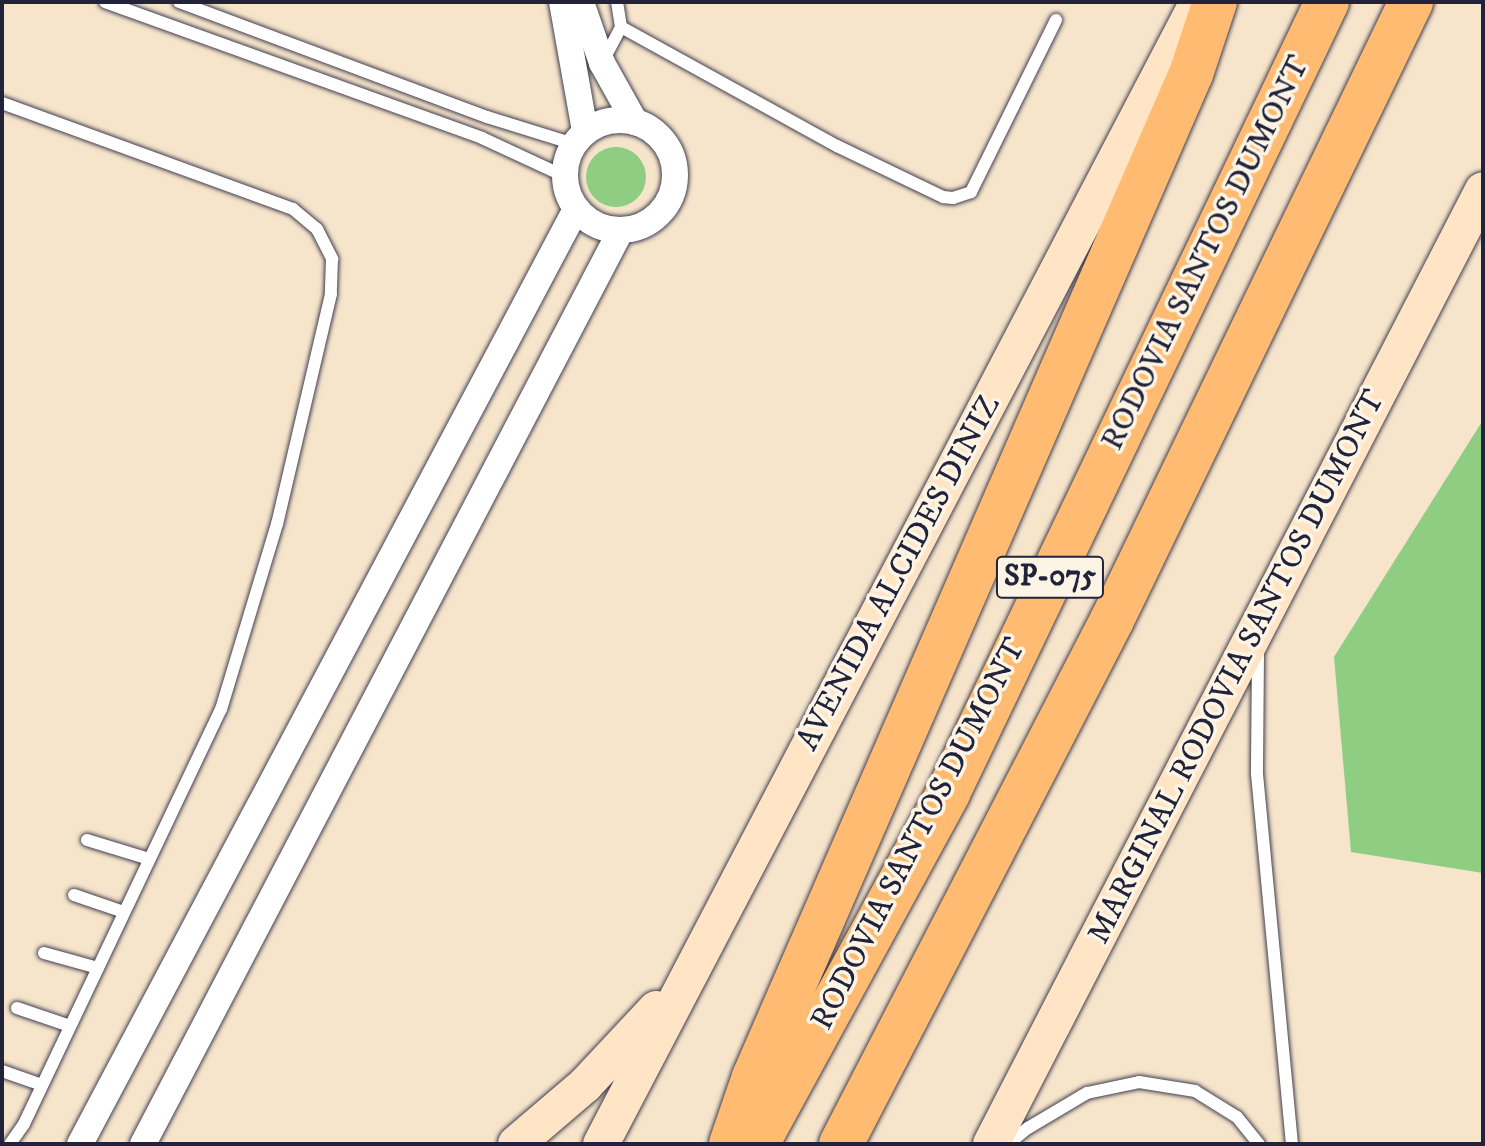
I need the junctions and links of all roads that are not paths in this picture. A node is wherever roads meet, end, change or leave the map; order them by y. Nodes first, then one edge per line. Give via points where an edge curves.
1 (105, 2) edge
2 (179, 2) edge
3 (562, 2) edge
4 (581, 2) edge
5 (617, 2) edge
6 (1198, 2) edge
7 (1215, 2) edge
8 (1327, 2) edge
9 (1411, 2) edge
10 (1056, 20) dead end
11 (621, 27) junction
12 (602, 63) junction
13 (2, 103) edge
14 (635, 122) junction
15 (580, 138) junction
16 (564, 176) junction
17 (1483, 190) edge
18 (576, 209) junction
19 (621, 230) junction
20 (1260, 623) junction
21 (87, 840) dead end
22 (149, 859) junction
23 (74, 895) dead end
24 (124, 912) junction
25 (44, 953) dead end
26 (98, 968) junction
27 (692, 969) junction
28 (17, 1008) dead end
29 (70, 1026) junction
30 (2, 1071) edge
31 (42, 1085) junction
32 (10, 1144) edge
33 (80, 1144) edge
34 (143, 1144) edge
35 (516, 1144) edge
36 (601, 1144) edge
37 (731, 1144) edge
38 (757, 1144) edge
39 (841, 1144) edge
40 (991, 1144) edge
41 (1008, 1144) edge
42 (1259, 1144) edge
43 (1292, 1144) edge

1 - 16 lane via 482,138
2 - 15 lane via 487,117
3 - 15 street
4 - 12 street
5 - 11 lane
6 - 27 main road, AVENIDA ALCIDES DINIZ
7 - 37 highway via 1191,74 754,1077
8 - 38 highway, RODOVIA SANTOS DUMONT / SP-075 via 948,793
9 - 39 highway, SP-075 via 1112,620
10 - 11 lane via 971,192 953,198 837,146
11 - 12 lane
12 - 14 street
13 - 22 lane via 293,209 317,229 332,259 331,294 248,624 221,709
14 - 15 street via 609,121
14 - 19 street via 651,129 672,156 673,190 654,218
15 - 16 street via 566,159
16 - 18 street
17 - 20 main road, MARGINAL RODOVIA SANTOS DUMONT
18 - 19 street via 604,228
18 - 33 street
19 - 34 street
20 - 40 main road, MARGINAL RODOVIA SANTOS DUMONT
20 - 43 lane via 1257,774
21 - 22 lane
22 - 24 lane
23 - 24 lane
24 - 26 lane
25 - 26 lane
26 - 29 lane
27 - 35 main road via 585,1085
27 - 36 main road, AVENIDA ALCIDES DINIZ
28 - 29 lane
29 - 31 lane
30 - 31 lane
31 - 32 lane
41 - 42 lane via 1087,1093 1139,1082 1195,1091 1237,1117

